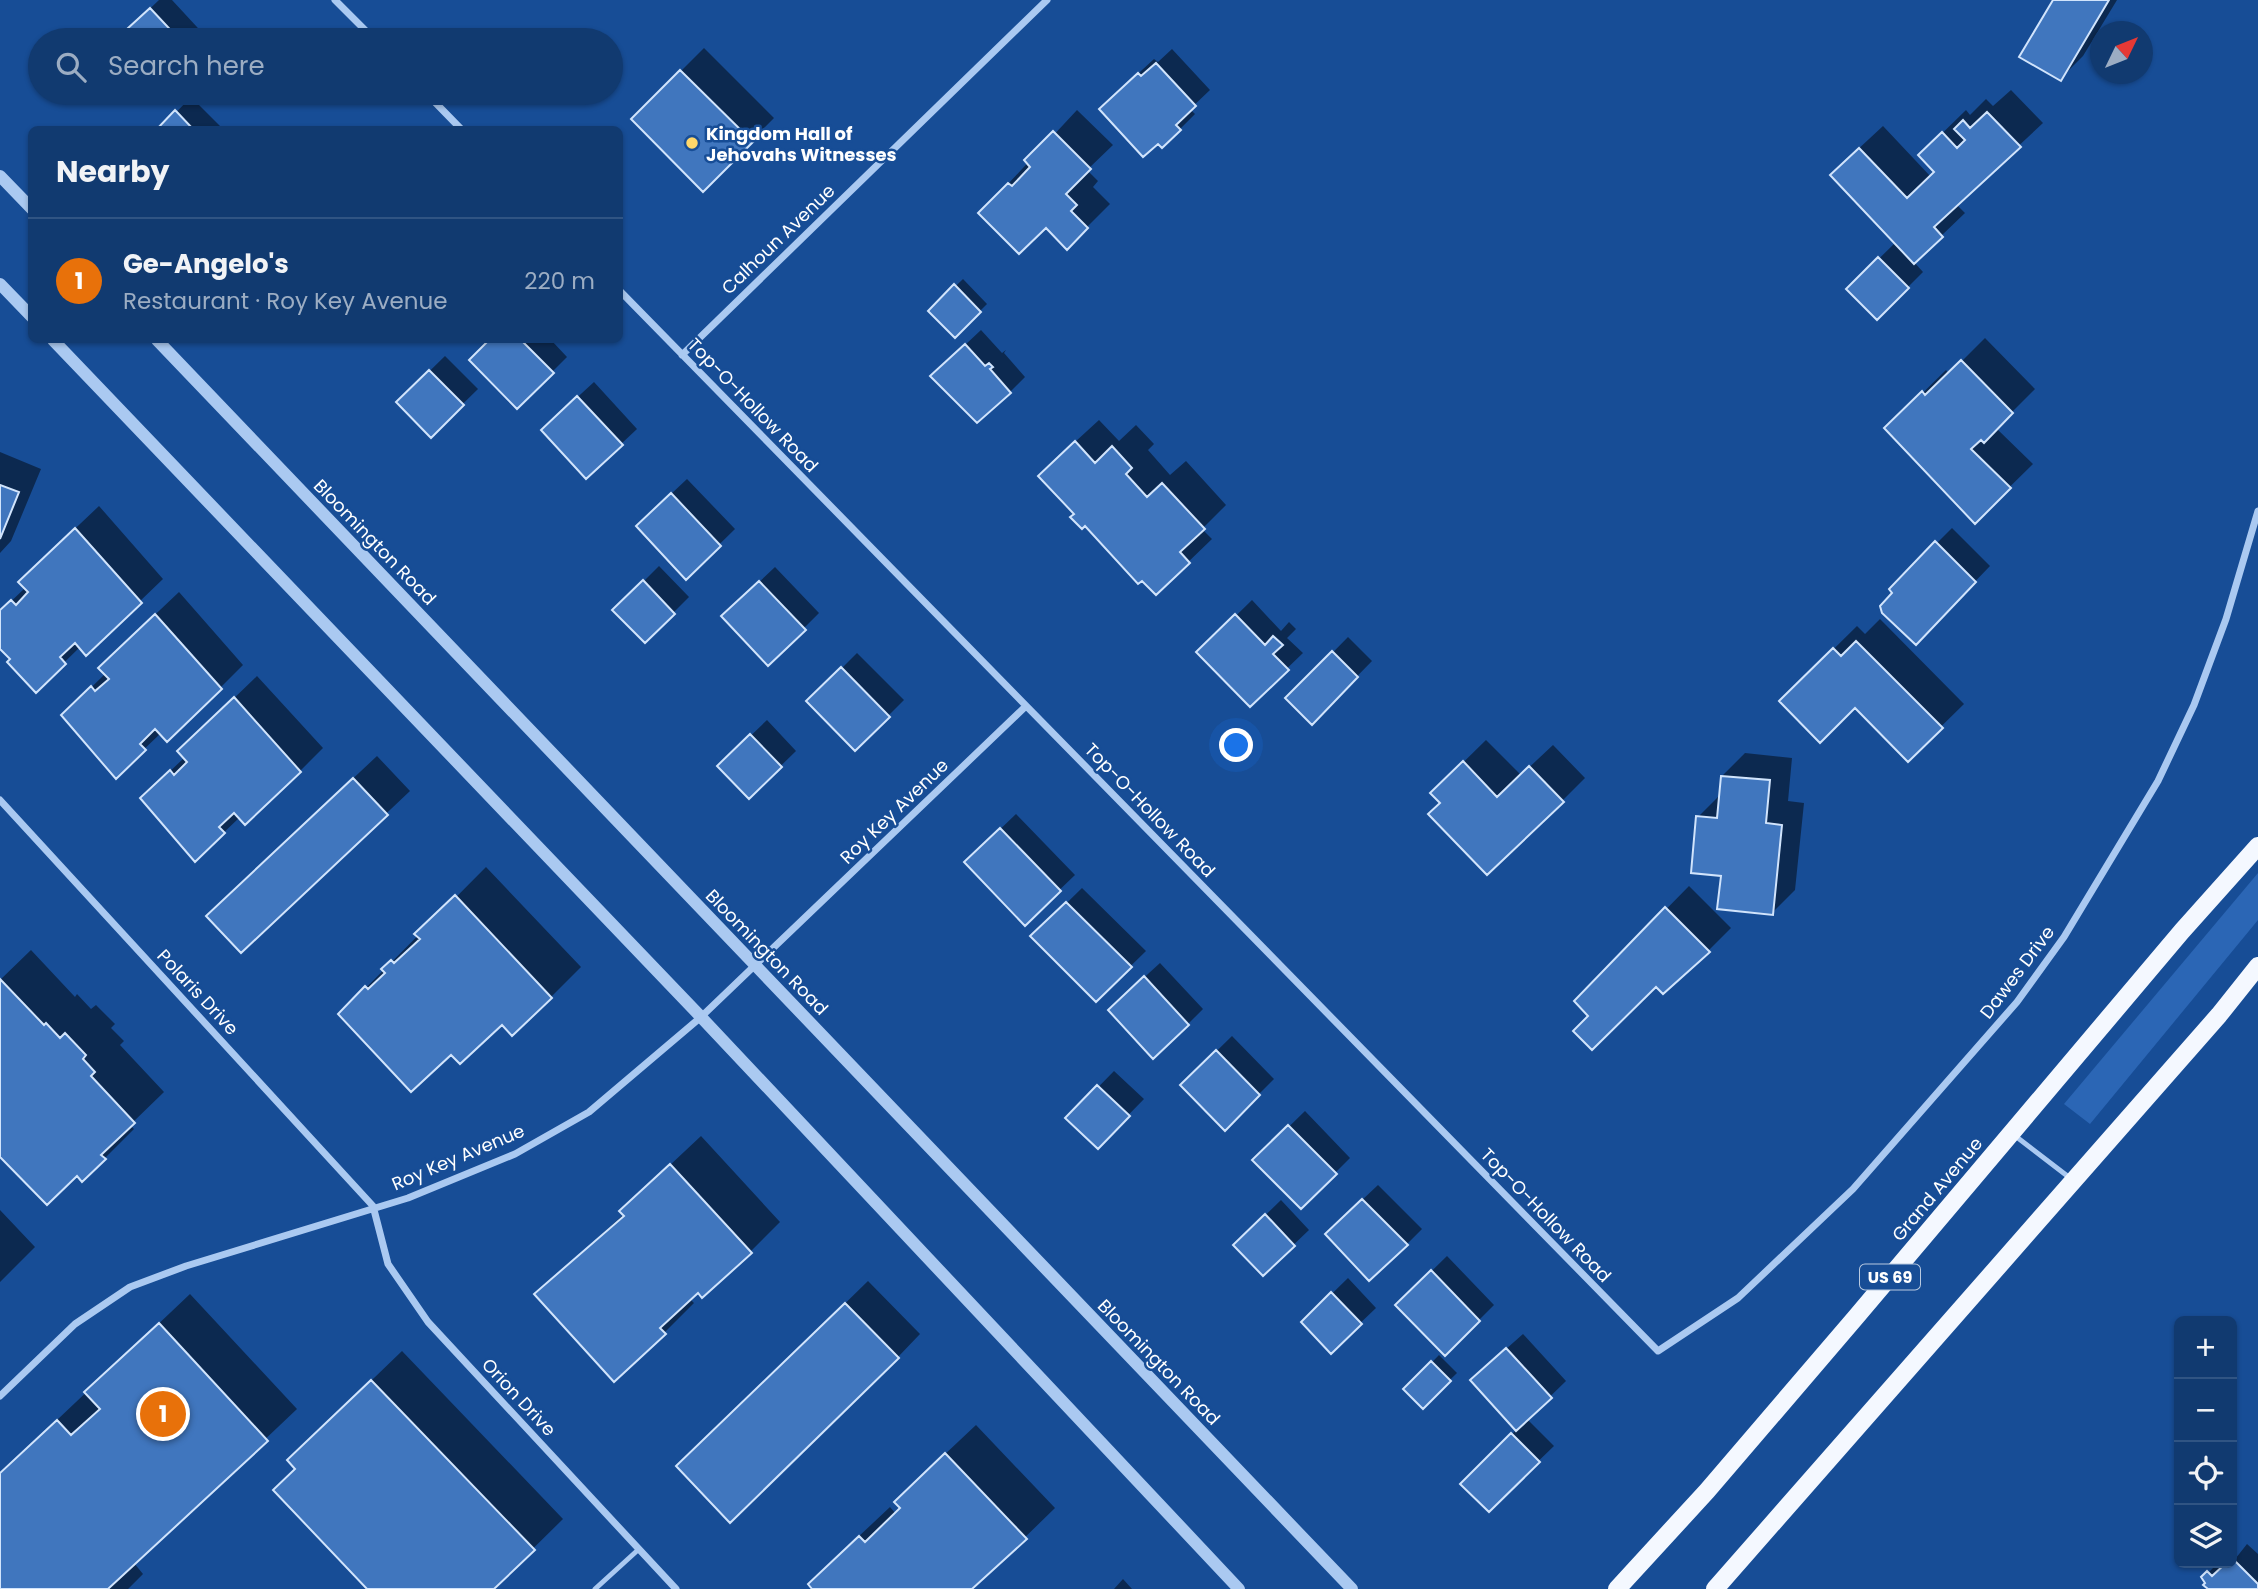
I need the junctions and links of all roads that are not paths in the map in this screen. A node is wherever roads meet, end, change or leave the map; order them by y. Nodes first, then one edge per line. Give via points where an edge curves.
1 (335, 0) edge
2 (1046, 0) edge
3 (363, 28) edge
4 (438, 105) edge
5 (458, 126) edge
6 (0, 176) edge
7 (28, 205) edge
8 (0, 284) edge
9 (623, 294) edge
10 (28, 313) edge
11 (56, 343) edge
12 (160, 343) edge
13 (682, 355) junction
14 (2258, 511) edge
15 (1026, 706) junction
16 (0, 800) edge
17 (2258, 846) edge
18 (756, 965) junction
19 (2258, 965) edge
20 (701, 1017) junction
21 (2012, 1133) junction
22 (2073, 1181) junction
23 (373, 1206) junction
24 (1658, 1351) joint
25 (0, 1396) edge
26 (639, 1549) junction
27 (595, 1589) edge
28 (676, 1589) edge
29 (1239, 1589) edge
30 (1352, 1589) edge
31 (1617, 1589) edge
32 (1715, 1589) edge

1 - 3 street
2 - 13 street, Calhoun Avenue
4 - 5 street
6 - 7 street
8 - 10 street
9 - 13 street, Top-O-Hollow Road
11 - 20 street
12 - 18 street, Bloomington Road
13 - 15 street, Top-O-Hollow Road
14 - 24 street, Dawes Drive via 2194,705 2152,792 2064,937 2017,1003 1853,1189 1738,1298
15 - 18 street, Roy Key Avenue
15 - 24 street, Top-O-Hollow Road
16 - 23 street, Polaris Drive
17 - 21 main road, Grand Avenue / US 69
18 - 20 street, Roy Key Avenue
18 - 30 street, Bloomington Road
19 - 22 main road
20 - 23 street, Roy Key Avenue via 589,1112 515,1154 408,1198
20 - 29 street
21 - 22 lane
21 - 31 main road, Grand Avenue / US 69 via 1716,1481
22 - 32 main road
23 - 25 street, Roy Key Avenue via 130,1287 75,1324
23 - 26 street, Orion Drive via 388,1264 428,1322
26 - 27 lane
26 - 28 street, Orion Drive

